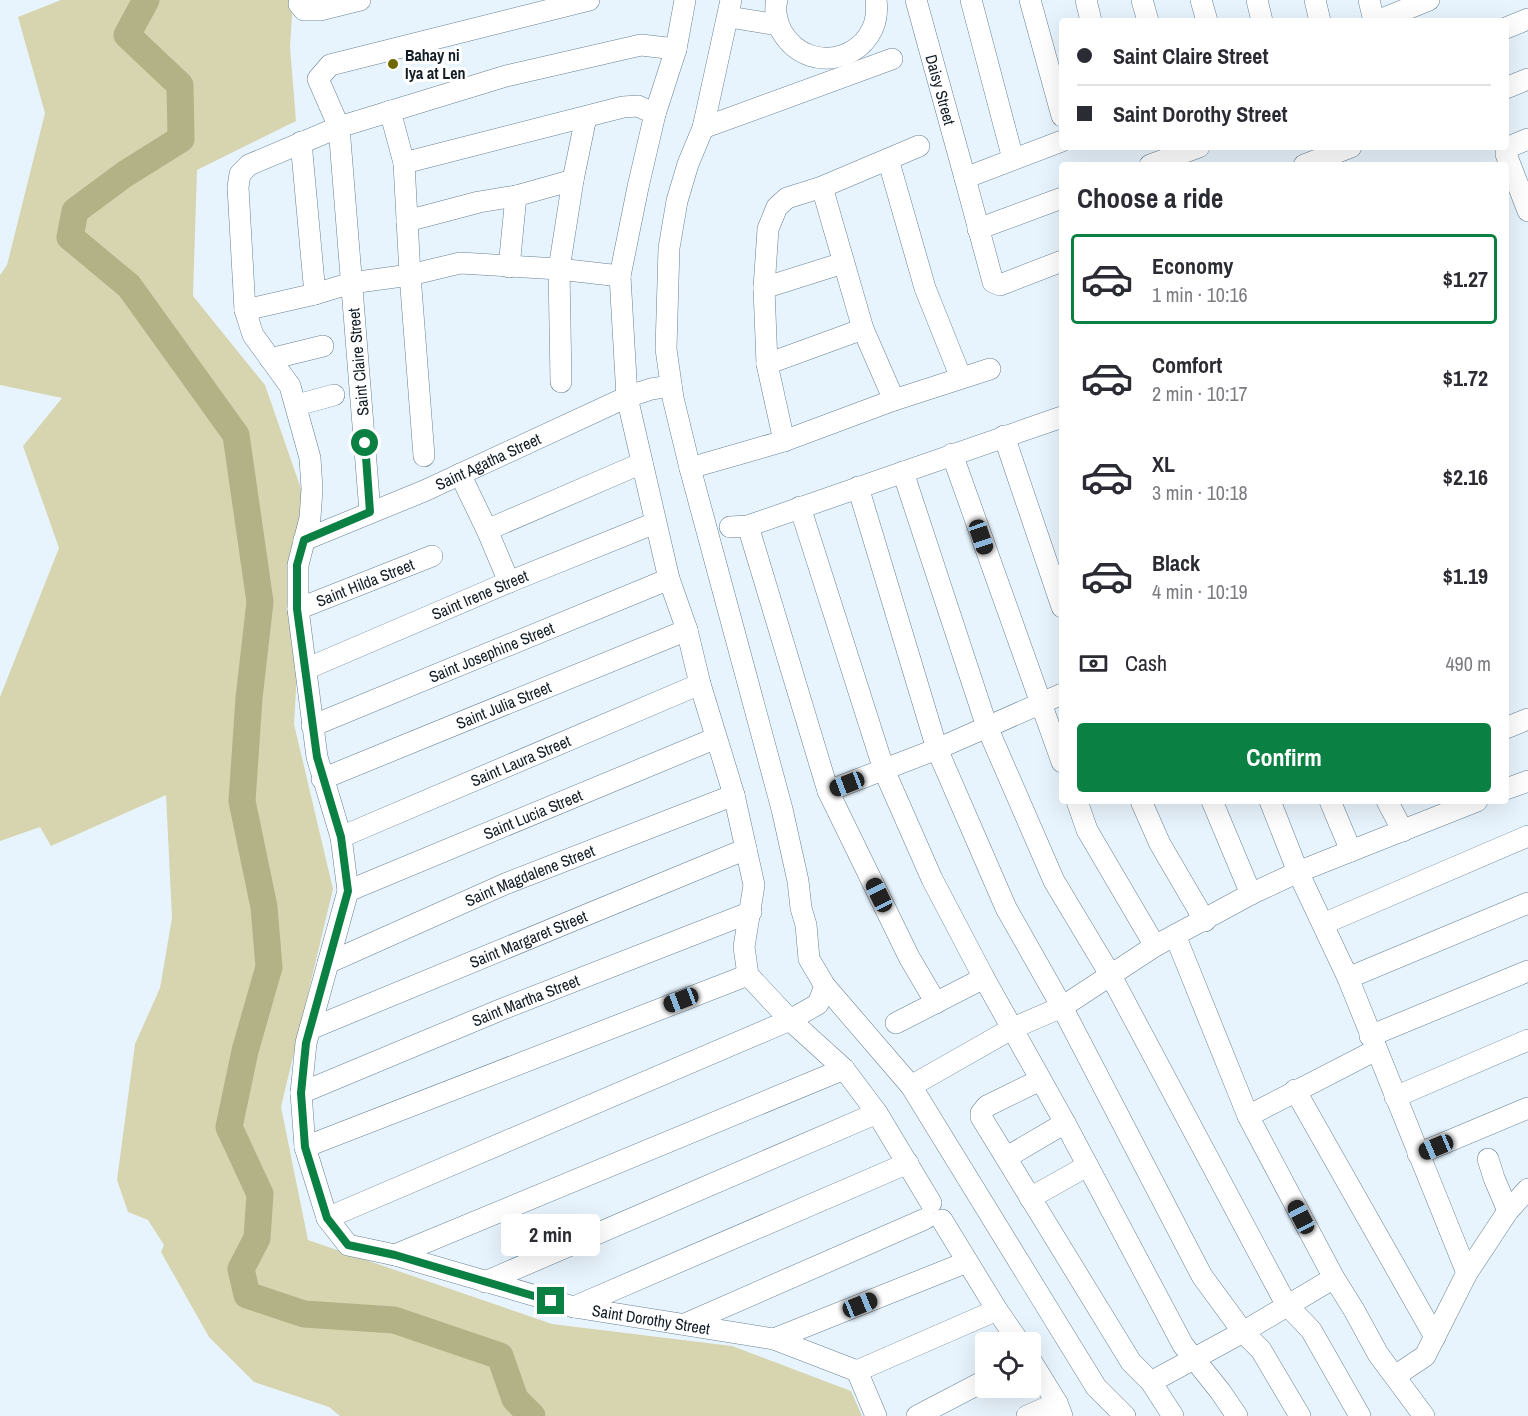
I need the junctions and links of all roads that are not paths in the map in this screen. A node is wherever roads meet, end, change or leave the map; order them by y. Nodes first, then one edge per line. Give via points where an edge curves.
1 (300, 0) edge
2 (360, 0) edge
3 (589, 0) edge
4 (685, 0) edge
5 (777, 0) edge
6 (876, 0) edge
7 (916, 0) edge
8 (971, 0) edge
9 (1030, 0) edge
10 (1086, 0) edge
11 (1142, 0) edge
12 (1201, 0) edge
13 (1257, 0) edge
14 (1315, 0) edge
15 (1369, 0) edge
16 (1429, 0) edge
17 (730, 9) edge
18 (1090, 18) edge
19 (1147, 18) edge
20 (1206, 18) edge
21 (1261, 18) edge
22 (1319, 18) edge
23 (1375, 18) edge
24 (1384, 18) edge
25 (1528, 19) edge
26 (778, 25) junction
27 (1509, 27) edge
28 (676, 48) junction
29 (892, 58) dead end
30 (1528, 79) edge
31 (1509, 87) edge
32 (1059, 105) edge
33 (390, 111) junction
34 (655, 114) junction
35 (586, 117) junction
36 (339, 127) junction
37 (703, 128) junction
38 (1528, 139) edge
39 (301, 142) junction
40 (1059, 142) edge
41 (919, 146) dead end
42 (1509, 147) edge
43 (1190, 150) edge
44 (1339, 150) edge
45 (1508, 150) edge
46 (1307, 158) edge
47 (888, 159) junction
48 (1013, 159) junction
49 (1158, 162) edge
50 (404, 163) junction
51 (965, 178) junction
52 (573, 180) junction
53 (822, 187) junction
54 (516, 196) junction
55 (1059, 199) edge
56 (1528, 211) edge
57 (407, 221) junction
58 (978, 229) junction
59 (1059, 262) edge
60 (843, 263) junction
61 (509, 267) junction
62 (559, 269) junction
63 (410, 275) junction
64 (620, 276) junction
65 (351, 282) junction
66 (764, 288) junction
67 (315, 294) junction
68 (245, 310) junction
69 (863, 329) junction
70 (323, 346) dead end
71 (270, 359) junction
72 (767, 364) junction
73 (990, 369) dead end
74 (961, 378) junction
75 (561, 382) dead end
76 (671, 386) junction
77 (334, 395) dead end
78 (627, 397) junction
79 (894, 400) junction
80 (297, 405) junction
81 (1059, 422) edge
82 (1004, 436) junction
83 (784, 441) junction
84 (952, 454) junction
85 (424, 456) dead end
86 (642, 463) junction
87 (690, 468) junction
88 (903, 472) junction
89 (460, 474) junction
90 (858, 487) junction
91 (801, 507) junction
92 (370, 512) junction
93 (655, 523) junction
94 (487, 530) junction
95 (304, 540) junction
96 (432, 556) dead end
97 (669, 579) junction
98 (508, 582) junction
99 (1059, 598) edge
100 (297, 609) junction
101 (687, 630) junction
102 (306, 669) junction
103 (700, 684) junction
104 (1059, 695) edge
105 (1040, 704) junction
106 (1528, 719) edge
107 (312, 726) junction
108 (987, 727) junction
109 (1509, 727) edge
110 (716, 738) junction
111 (937, 749) junction
112 (1059, 754) edge
113 (884, 770) junction
114 (322, 779) junction
115 (1528, 780) edge
116 (1509, 788) edge
117 (828, 791) junction
118 (734, 795) junction
119 (1078, 804) edge
120 (1142, 804) edge
121 (1213, 804) edge
122 (1271, 804) edge
123 (1331, 804) edge
124 (1390, 804) edge
125 (1470, 804) edge
126 (1403, 831) junction
127 (1528, 836) edge
128 (341, 837) junction
129 (746, 849) junction
130 (1351, 851) junction
131 (1298, 872) junction
132 (348, 891) junction
133 (1251, 894) junction
134 (1528, 903) edge
135 (751, 912) junction
136 (1205, 921) junction
137 (1323, 924) junction
138 (1175, 935) junction
139 (1155, 945) junction
140 (328, 963) junction
141 (1528, 971) edge
142 (748, 975) junction
143 (1111, 976) junction
144 (984, 978) junction
145 (1348, 978) junction
146 (825, 986) junction
147 (936, 1003) junction
148 (1062, 1007) junction
149 (790, 1020) junction
150 (896, 1023) dead end
151 (1013, 1028) junction
152 (310, 1029) junction
153 (1528, 1040) edge
154 (1373, 1043) junction
155 (844, 1069) junction
156 (1040, 1080) junction
157 (911, 1086) junction
158 (1295, 1090) junction
159 (301, 1093) junction
160 (1395, 1096) junction
161 (1528, 1108) edge
162 (878, 1113) junction
163 (1248, 1116) junction
164 (1065, 1124) junction
165 (305, 1147) junction
166 (1418, 1154) junction
167 (1007, 1157) junction
168 (1488, 1159) dead end
169 (908, 1163) junction
170 (1087, 1166) junction
171 (1528, 1189) edge
172 (1030, 1198) junction
173 (1508, 1211) junction
174 (933, 1214) junction
175 (327, 1218) junction
176 (395, 1255) junction
177 (967, 1262) junction
178 (1467, 1273) junction
179 (1334, 1278) junction
180 (485, 1282) junction
181 (1288, 1306) junction
182 (574, 1307) junction
183 (997, 1310) junction
184 (684, 1324) junction
185 (1012, 1332) edge
186 (1243, 1332) junction
187 (1435, 1337) junction
188 (774, 1339) junction
189 (1195, 1358) junction
190 (857, 1371) junction
191 (1395, 1376) junction
192 (1041, 1378) edge
193 (1151, 1382) junction
194 (975, 1386) edge
195 (1096, 1387) junction
196 (1059, 1409) edge
197 (876, 1416) edge
198 (917, 1416) edge
199 (1027, 1416) edge
200 (1104, 1416) edge
201 (1125, 1416) edge
202 (1173, 1416) edge
203 (1237, 1416) edge
204 (1300, 1416) edge
205 (1360, 1416) edge
206 (1424, 1416) edge

1 - 2 street via 304,10 320,10
3 - 36 street, Saint Claire Street via 330,65 318,79
4 - 28 street
5 - 26 street
6 - 26 street via 878,11 873,30 860,46 843,56 824,59 804,54 788,42
7 - 51 street, Daisy Street
8 - 48 street
9 - 32 street
10 - 18 street
11 - 19 street
12 - 20 street
13 - 21 street
14 - 22 street
15 - 23 street
16 - 24 street
17 - 26 street
17 - 37 street
25 - 27 street
28 - 33 street via 641,45 506,76
28 - 34 street
29 - 37 street
30 - 31 street
33 - 36 street
33 - 50 street
34 - 35 street via 638,106
34 - 64 street
35 - 50 street
35 - 52 street
36 - 39 street
36 - 65 street, Saint Claire Street
37 - 76 street via 677,201 669,248 666,349
38 - 42 street
39 - 67 street
39 - 68 street, Saint Dorothy Street via 249,165 240,174
40 - 48 street
41 - 47 street
43 - 49 street
44 - 46 street
45 - 56 street
47 - 53 street
47 - 74 street via 925,288
48 - 51 street
50 - 57 street
51 - 58 street, Daisy Street
52 - 54 street
52 - 62 street
53 - 60 street
53 - 66 street via 787,198 777,207 768,229
54 - 57 street
54 - 61 street
55 - 58 street
57 - 63 street
58 - 59 street, Daisy Street via 993,282 1000,285
60 - 66 street
60 - 69 street
61 - 62 street
61 - 63 street via 460,263
62 - 64 street
62 - 75 street
63 - 65 street
63 - 85 street
64 - 78 street
65 - 67 street
65 - 92 street, Saint Claire Street
66 - 72 street
67 - 68 street
68 - 71 street, Saint Dorothy Street via 253,335
69 - 72 street
69 - 79 street
70 - 71 street
71 - 80 street, Saint Dorothy Street via 290,386
72 - 83 street
73 - 74 street
74 - 79 street
76 - 78 street, Saint Agatha Street
76 - 87 street
77 - 80 street
78 - 86 street
78 - 89 street, Saint Agatha Street
79 - 83 street
80 - 95 street, Saint Dorothy Street via 310,458 312,489
81 - 82 street
82 - 84 street
82 - 99 street
83 - 87 street
84 - 88 street
84 - 105 street
86 - 93 street
86 - 94 street
87 - 146 street via 782,809 806,925 809,959
88 - 90 street
88 - 108 street
89 - 92 street, Saint Agatha Street
89 - 94 street
90 - 91 street
90 - 111 street
91 - 113 street
91 - 117 street via 739,526
92 - 95 street, Saint Agatha Street
93 - 97 street
93 - 98 street, Saint Irene Street
94 - 98 street
95 - 100 street, Saint Dorothy Street via 297,565
96 - 100 street, Saint Hilda Street
97 - 101 street
97 - 107 street, Saint Josephine Street
98 - 102 street, Saint Irene Street
100 - 102 street, Saint Dorothy Street
101 - 103 street
101 - 114 street, Saint Julia Street
102 - 107 street, Saint Dorothy Street
103 - 110 street
103 - 128 street, Saint Laura Street
104 - 105 street
105 - 108 street
105 - 112 street
106 - 109 street
107 - 114 street, Saint Dorothy Street
108 - 111 street
108 - 143 street via 1054,881
110 - 118 street
110 - 132 street, Saint Lucia Street
111 - 113 street
111 - 148 street via 1006,908
113 - 117 street
113 - 144 street via 932,879
114 - 128 street, Saint Dorothy Street
115 - 116 street
117 - 147 street via 909,957
118 - 129 street
118 - 140 street, Saint Magdalene Street via 505,884
119 - 139 street via 1088,830
120 - 136 street via 1160,844
121 - 133 street
122 - 131 street
123 - 130 street
124 - 126 street
125 - 126 street
126 - 130 street
127 - 137 street
128 - 132 street, Saint Dorothy Street
129 - 135 street via 754,885
129 - 152 street, Saint Margaret Street
130 - 131 street
131 - 133 street
131 - 137 street
132 - 140 street, Saint Dorothy Street
133 - 136 street
134 - 145 street
135 - 142 street via 744,947
135 - 159 street, Saint Martha Street
136 - 138 street
137 - 145 street
138 - 139 street
138 - 163 street
139 - 143 street
140 - 152 street, Saint Dorothy Street
141 - 154 street
142 - 149 street
142 - 165 street
143 - 148 street
143 - 181 street
144 - 147 street
144 - 151 street
145 - 154 street
146 - 149 street via 818,1004
146 - 157 street
147 - 150 street
148 - 151 street
148 - 186 street via 1202,1276
149 - 155 street
149 - 175 street
151 - 156 street
151 - 157 street
152 - 159 street, Saint Dorothy Street
153 - 160 street
154 - 158 street
154 - 160 street
155 - 162 street
155 - 176 street
156 - 164 street
156 - 167 street via 987,1106 981,1113
157 - 195 street
158 - 163 street
158 - 187 street
159 - 165 street, Saint Dorothy Street
160 - 166 street
161 - 166 street
162 - 169 street
162 - 180 street
163 - 179 street
164 - 167 street
164 - 170 street
165 - 175 street, Saint Dorothy Street
166 - 178 street
167 - 172 street
168 - 173 street
169 - 174 street
169 - 182 street
170 - 172 street
170 - 189 street via 1183,1345
171 - 173 street
172 - 193 street via 1131,1362
173 - 178 street
174 - 177 street
174 - 184 street
175 - 176 street, Saint Dorothy Street via 348,1245
176 - 180 street, Saint Dorothy Street
177 - 183 street
177 - 188 street
178 - 187 street
179 - 181 street
179 - 191 street
180 - 182 street, Saint Dorothy Street
181 - 186 street
181 - 205 street via 1311,1330
182 - 184 street, Saint Dorothy Street
183 - 185 street
183 - 190 street
184 - 188 street, Saint Dorothy Street
186 - 189 street
186 - 204 street via 1261,1350
187 - 191 street via 1425,1356
188 - 190 street, Saint Dorothy Street
189 - 193 street
189 - 203 street
190 - 197 street
191 - 206 street
192 - 196 street
193 - 202 street
194 - 198 street
195 - 200 street
195 - 201 street
196 - 199 street

